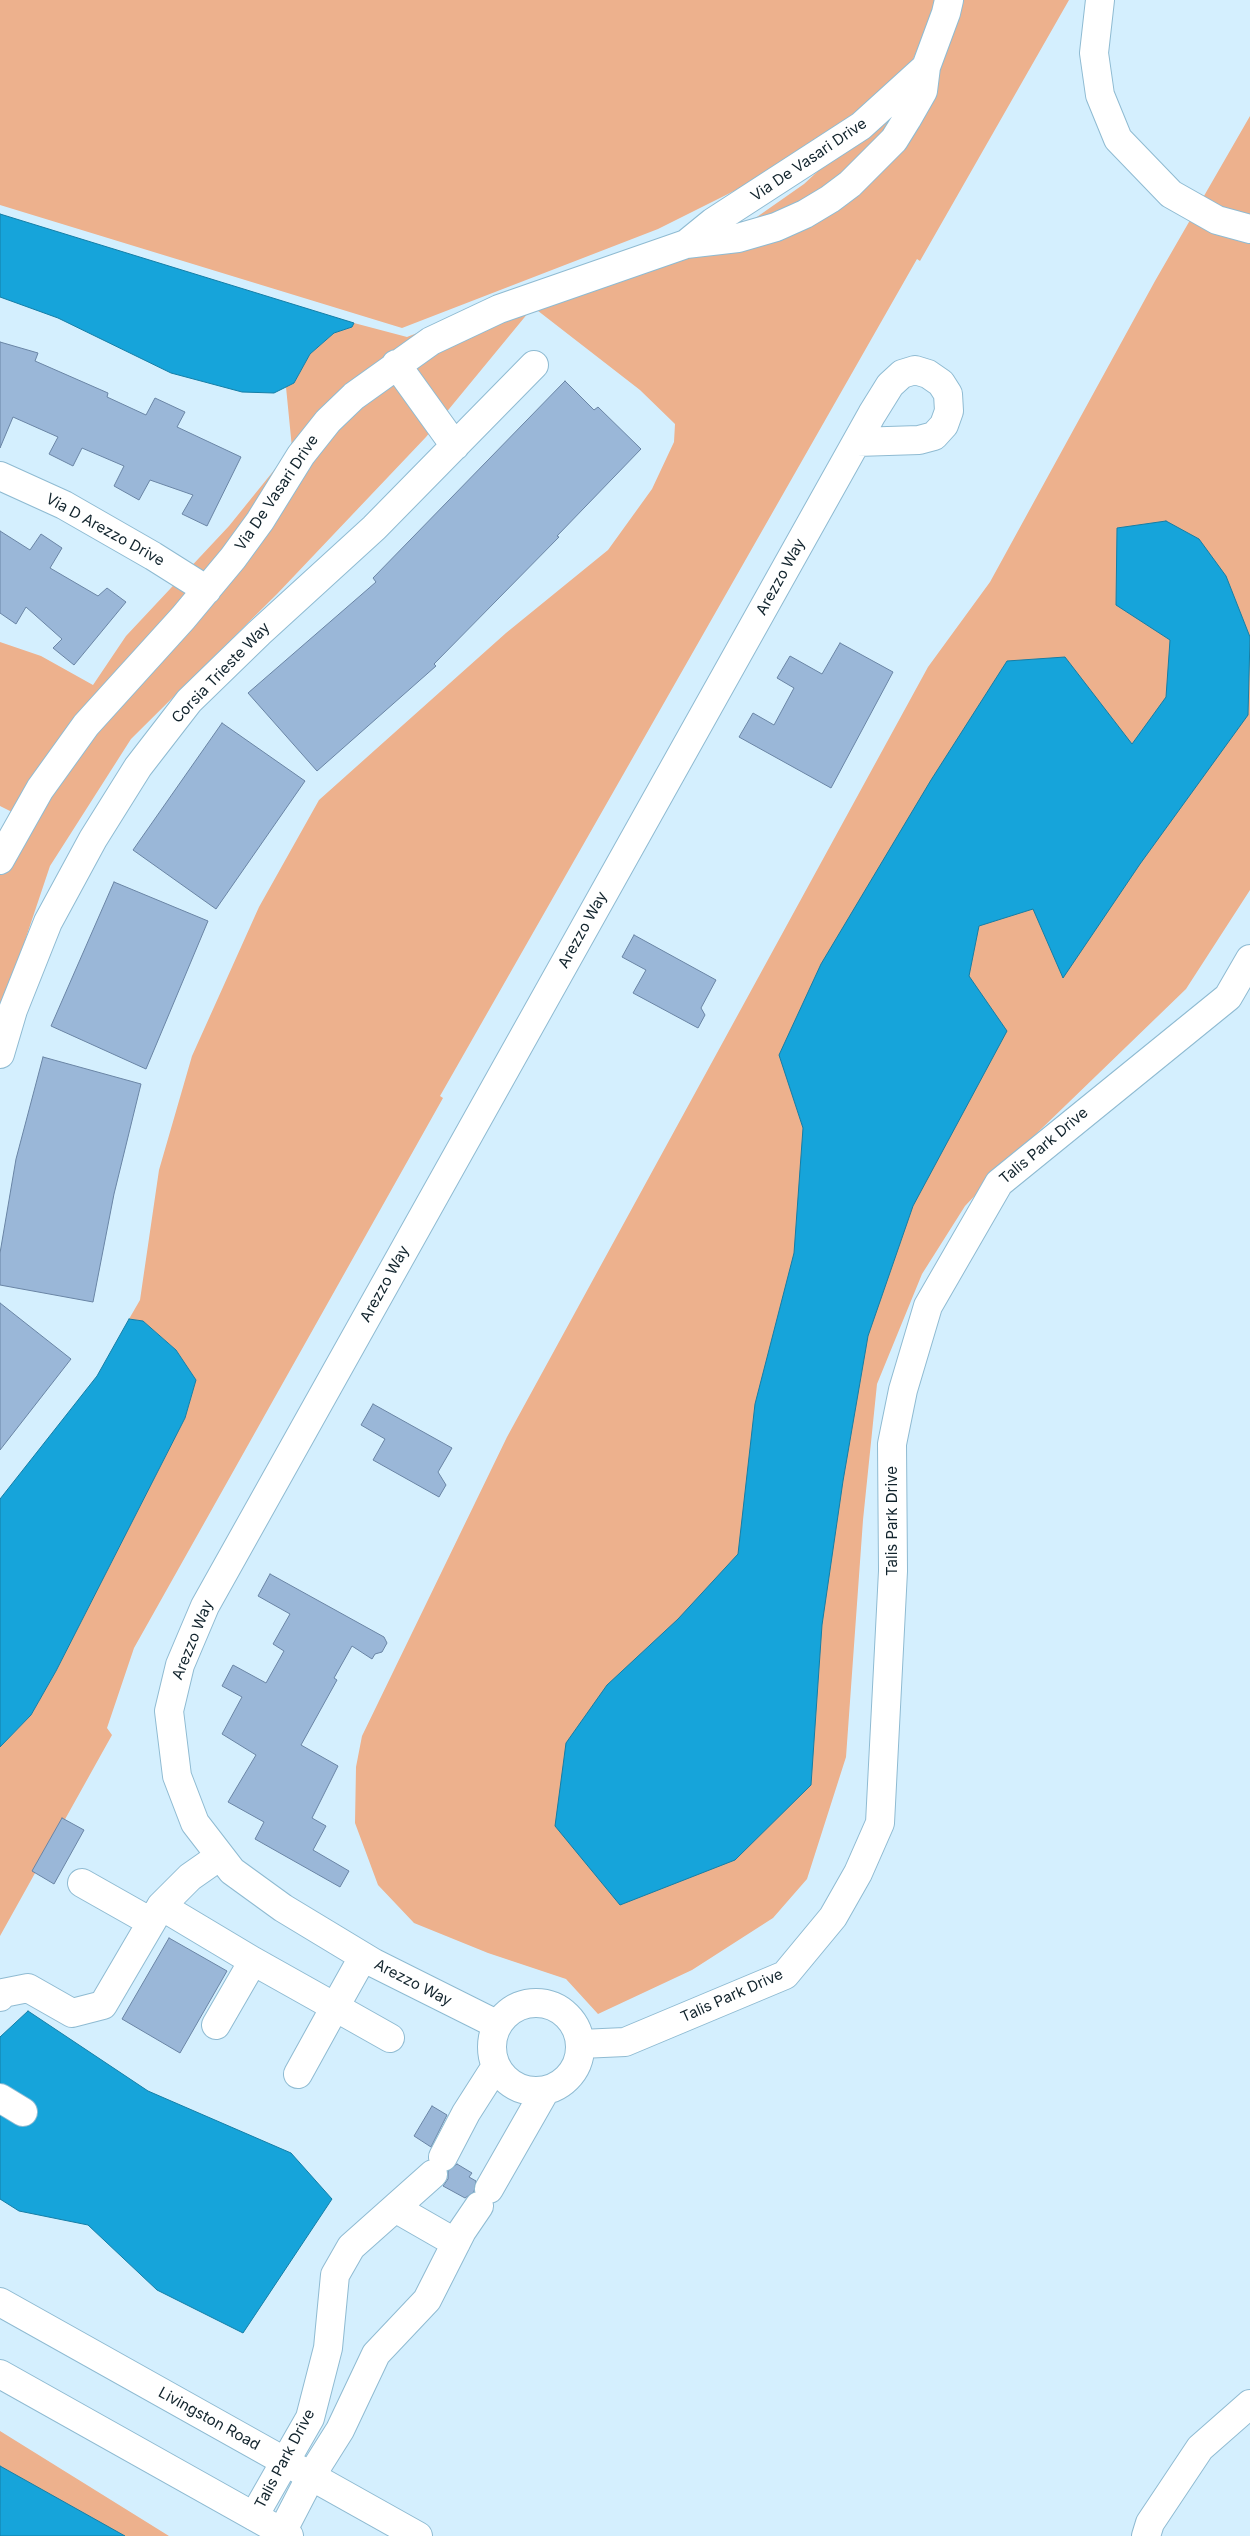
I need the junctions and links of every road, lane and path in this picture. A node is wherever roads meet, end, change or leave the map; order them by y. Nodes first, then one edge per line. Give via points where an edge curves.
1 (949, 0) edge
2 (1100, 0) edge
3 (926, 67) junction
4 (1250, 229) edge
5 (686, 244) junction
6 (396, 364) junction
7 (534, 365) dead end
8 (857, 442) dead end
9 (455, 446) junction
10 (0, 476) edge
11 (207, 590) junction
12 (0, 860) edge
13 (1250, 959) edge
14 (0, 1054) edge
15 (220, 1856) junction
16 (82, 1883) dead end
17 (156, 1914) junction
18 (364, 1957) junction
19 (252, 1961) junction
20 (0, 1997) edge
21 (335, 2007) junction
22 (216, 2024) dead end
23 (498, 2025) junction
24 (390, 2038) dead end
25 (580, 2044) junction
26 (496, 2066) junction
27 (298, 2074) dead end
28 (545, 2091) junction
29 (396, 2208) junction
30 (456, 2243) junction
31 (0, 2302) edge
32 (0, 2374) edge
33 (1250, 2404) edge
34 (286, 2462) junction
35 (311, 2476) junction
36 (254, 2516) junction
37 (286, 2534) edge
38 (418, 2536) edge
39 (1146, 2536) edge

1 - 3 street, Via De Vasari Drive
2 - 4 street via 1094,53 1100,95 1118,139 1171,194 1217,220
3 - 5 street, Via De Vasari Drive via 861,126 713,222
3 - 5 street, Via De Vasari Drive via 922,91 894,140 850,184 830,199 776,227 738,238
5 - 6 street, Via De Vasari Drive via 500,308 431,341
6 - 9 street
6 - 11 street, Via De Vasari Drive via 328,421 301,455 255,528
7 - 9 street, Corsia Trieste Way
8 - 15 street, Arezzo Way via 205,1606 180,1665 169,1712 177,1776 195,1823
9 - 14 street, Corsia Trieste Way via 374,528 190,701 138,767 93,839 48,922 13,1010
10 - 11 street, Via D Arezzo Drive via 64,505
11 - 12 street, Via De Vasari Drive via 86,725 40,789
13 - 25 street, Talis Park Drive via 1228,997 999,1183 928,1306 903,1390 892,1444 893,1571 880,1823 858,1873 833,1917 785,1975 625,2042
15 - 17 street via 190,1876
15 - 18 street, Arezzo Way via 232,1871 255,1889
16 - 17 street
17 - 19 street
17 - 20 street via 103,2004 72,2013 28,1988 3,1993
18 - 21 street
18 - 23 street, Arezzo Way
19 - 21 street
19 - 22 street
21 - 24 street
21 - 27 street
23 - 25 street via 518,2006 546,2004 570,2018
23 - 26 street via 492,2052
25 - 28 street, Talis Park Drive via 580,2057 571,2074 557,2087
26 - 28 street via 516,2087
26 - 29 street, Talis Park Drive via 438,2166
28 - 30 street, Talis Park Drive
29 - 30 street
29 - 34 street, Talis Park Drive via 351,2247 335,2275 323,2375 310,2418
30 - 35 street, Talis Park Drive via 427,2300 376,2354 340,2430
31 - 34 street, Livingston Road
32 - 36 street
33 - 39 street via 1200,2448 1150,2523
34 - 35 street, Livingston Road
34 - 36 street, Talis Park Drive
35 - 37 street, Talis Park Drive
35 - 38 street, Livingston Road
36 - 37 street

